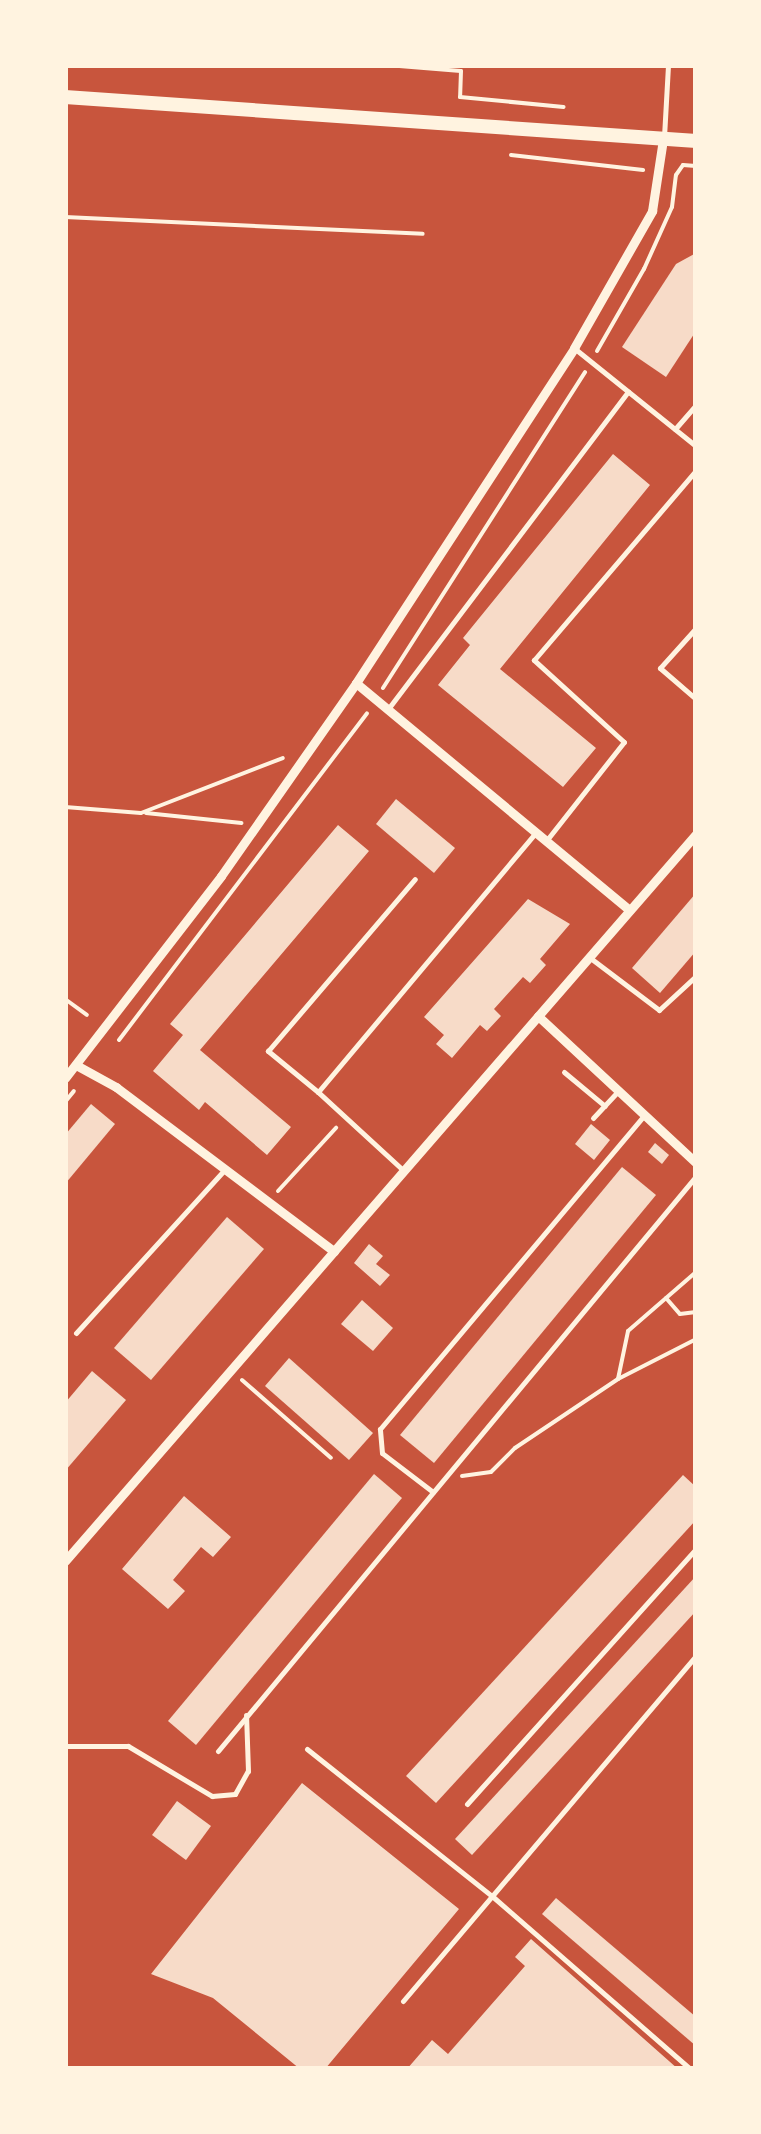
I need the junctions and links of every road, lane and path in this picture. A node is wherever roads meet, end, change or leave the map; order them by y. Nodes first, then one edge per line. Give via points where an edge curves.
1 (387, 65) edge
2 (668, 65) edge
3 (445, 67) edge
4 (65, 97) edge
5 (564, 107) dead end
6 (664, 140) junction
7 (696, 141) edge
8 (511, 155) dead end
9 (696, 166) edge
10 (648, 172) dead end
11 (676, 175) dead end
12 (65, 217) edge
13 (423, 234) dead end
14 (574, 348) junction
15 (628, 392) junction
16 (696, 405) edge
17 (675, 429) junction
18 (696, 446) edge
19 (696, 470) edge
20 (696, 628) edge
21 (356, 683) junction
22 (696, 699) edge
23 (388, 710) junction
24 (306, 754) junction
25 (337, 754) dead end
26 (65, 807) edge
27 (141, 813) junction
28 (256, 826) junction
29 (536, 832) junction
30 (696, 834) edge
31 (546, 841) junction
32 (415, 880) dead end
33 (629, 910) junction
34 (589, 957) junction
35 (696, 976) edge
36 (65, 999) edge
37 (86, 1014) dead end
38 (538, 1016) junction
39 (76, 1065) junction
40 (564, 1072) dead end
41 (65, 1078) edge
42 (77, 1087) dead end
43 (618, 1091) junction
44 (318, 1092) junction
45 (65, 1102) edge
46 (604, 1106) junction
47 (644, 1115) junction
48 (346, 1118) junction
49 (593, 1118) dead end
50 (696, 1164) edge
51 (224, 1169) junction
52 (404, 1171) junction
53 (696, 1176) edge
54 (268, 1201) junction
55 (334, 1251) junction
56 (696, 1272) edge
57 (666, 1298) junction
58 (696, 1312) edge
59 (76, 1334) dead end
60 (696, 1339) edge
61 (231, 1370) junction
62 (618, 1379) junction
63 (331, 1458) dead end
64 (452, 1470) junction
65 (433, 1492) junction
66 (696, 1549) edge
67 (65, 1561) edge
68 (696, 1655) edge
69 (246, 1715) junction
70 (65, 1746) edge
71 (307, 1749) dead end
72 (218, 1751) dead end
73 (467, 1804) dead end
74 (492, 1896) junction
75 (402, 2001) dead end
76 (690, 2069) edge

1 - 3 path
2 - 6 lane
3 - 5 path via 460,71 460,97
4 - 6 main road
6 - 7 main road
6 - 14 street via 652,211
8 - 10 path
9 - 11 path via 683,165
12 - 13 path
14 - 15 lane
14 - 21 street
15 - 17 lane
15 - 23 lane
16 - 17 lane
17 - 18 lane
19 - 31 lane via 534,660 624,742
20 - 22 lane via 660,668
21 - 23 street
21 - 24 street
23 - 29 street
24 - 25 path
24 - 27 path
24 - 28 street
26 - 27 path
27 - 28 path
28 - 39 street
29 - 31 street
29 - 44 lane
30 - 33 street
31 - 33 street
32 - 44 lane via 268,1051
33 - 34 street
34 - 35 lane via 659,1010
34 - 38 street
36 - 37 path
38 - 43 street
38 - 52 street
39 - 41 street
39 - 51 street
40 - 46 lane
42 - 45 path
43 - 46 lane
43 - 47 street
44 - 48 lane
46 - 49 lane
47 - 50 street
47 - 65 lane via 380,1428 382,1452
48 - 52 lane
48 - 54 path
51 - 54 street
51 - 59 lane
52 - 55 street
53 - 64 lane
54 - 55 street
55 - 61 street
56 - 57 path
57 - 58 path via 680,1314
57 - 62 path via 628,1331
60 - 62 path
61 - 63 path
61 - 67 street
62 - 64 path via 515,1448 491,1472 464,1476
64 - 65 lane
65 - 69 lane
66 - 73 lane
68 - 74 lane
69 - 70 lane via 248,1770 235,1794 212,1796 128,1746
69 - 72 lane
71 - 74 lane
74 - 75 lane
74 - 76 lane

